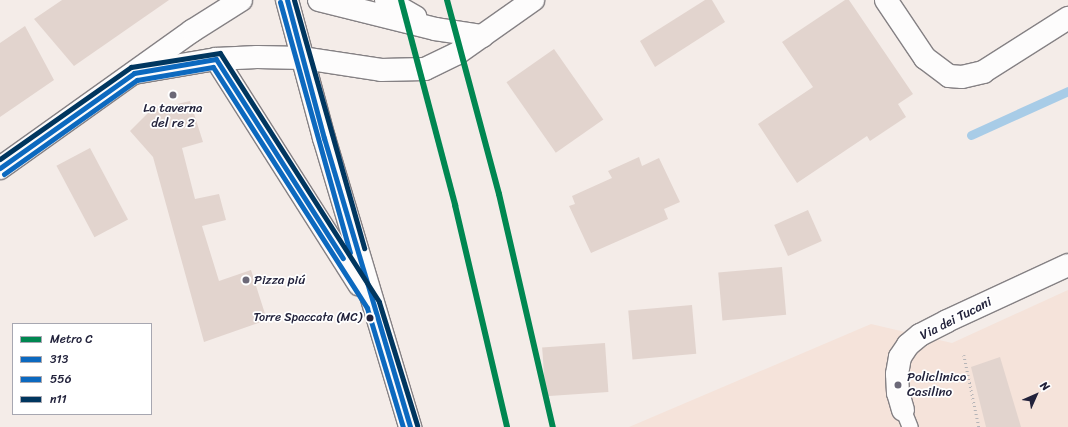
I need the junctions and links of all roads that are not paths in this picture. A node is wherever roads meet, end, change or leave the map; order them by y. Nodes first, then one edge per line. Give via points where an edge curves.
1 (241, 0) edge
2 (287, 0) edge
3 (319, 0) edge
4 (386, 0) edge
5 (533, 0) edge
6 (886, 0) edge
7 (1068, 18) edge
8 (435, 29) junction
9 (482, 36) junction
10 (303, 58) junction
11 (216, 59) junction
12 (134, 74) junction
13 (0, 168) edge
14 (1068, 265) edge
15 (373, 305) junction
16 (907, 419) edge
17 (410, 427) edge

1 - 12 street
2 - 10 street
3 - 8 street
4 - 8 street
5 - 9 street
6 - 7 street via 925,58 949,76 962,77 988,69
8 - 9 street
9 - 10 street via 449,59 416,70 381,70
10 - 11 street
10 - 15 street
11 - 12 street
11 - 15 street
12 - 13 street
14 - 16 street, Via dei Tucani via 920,335 908,345 900,357 897,374 898,393
15 - 17 street

